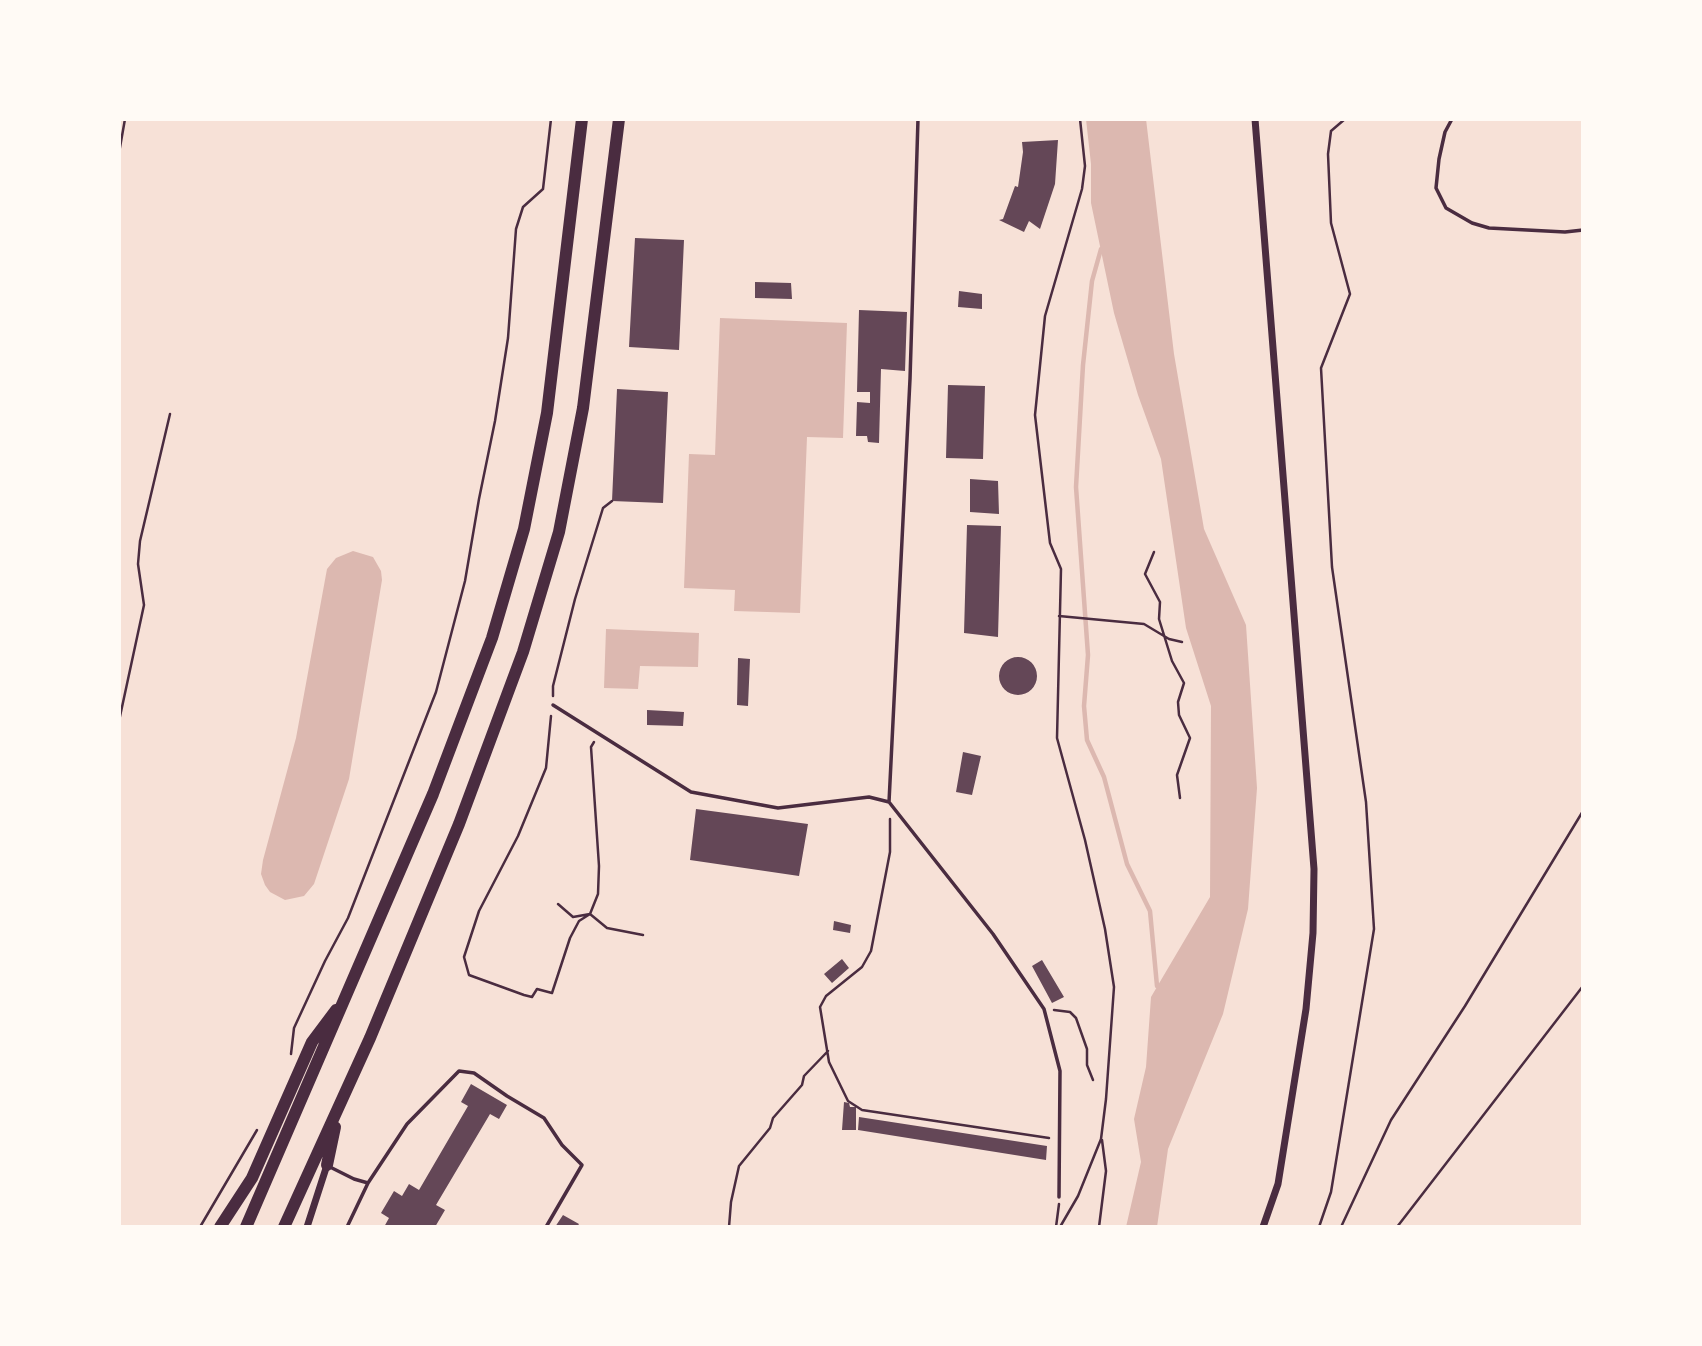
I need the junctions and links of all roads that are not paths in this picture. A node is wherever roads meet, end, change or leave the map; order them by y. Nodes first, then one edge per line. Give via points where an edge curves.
1 (582, 119) edge
2 (619, 119) edge
3 (918, 119) edge
4 (1255, 119) edge
5 (1452, 119) edge
6 (1583, 230) edge
7 (553, 705) road end
8 (890, 802) junction
9 (348, 993) junction
10 (341, 1103) junction
11 (327, 1165) junction
12 (368, 1183) junction
13 (1059, 1198) road end
14 (220, 1227) edge
15 (246, 1227) edge
16 (284, 1227) edge
17 (307, 1227) edge
18 (347, 1227) edge
19 (546, 1227) edge
20 (1263, 1227) edge

1 - 9 highway via 547,413 524,529 492,638
2 - 10 highway via 583,408 559,532 523,652 459,824
3 - 8 lane
4 - 20 street via 1314,869 1306,1009 1278,1184
5 - 6 lane via 1438,159 1436,188 1446,208 1489,228
7 - 8 lane via 691,792 778,808 869,797
8 - 13 lane via 993,934 1044,1009 1060,1071
9 - 14 highway via 312,1042 252,1178
9 - 15 highway
10 - 11 highway
10 - 16 highway
11 - 12 lane
11 - 17 street
12 - 18 lane
12 - 19 lane via 415,1115 458,1071 474,1073 544,1118 582,1165

